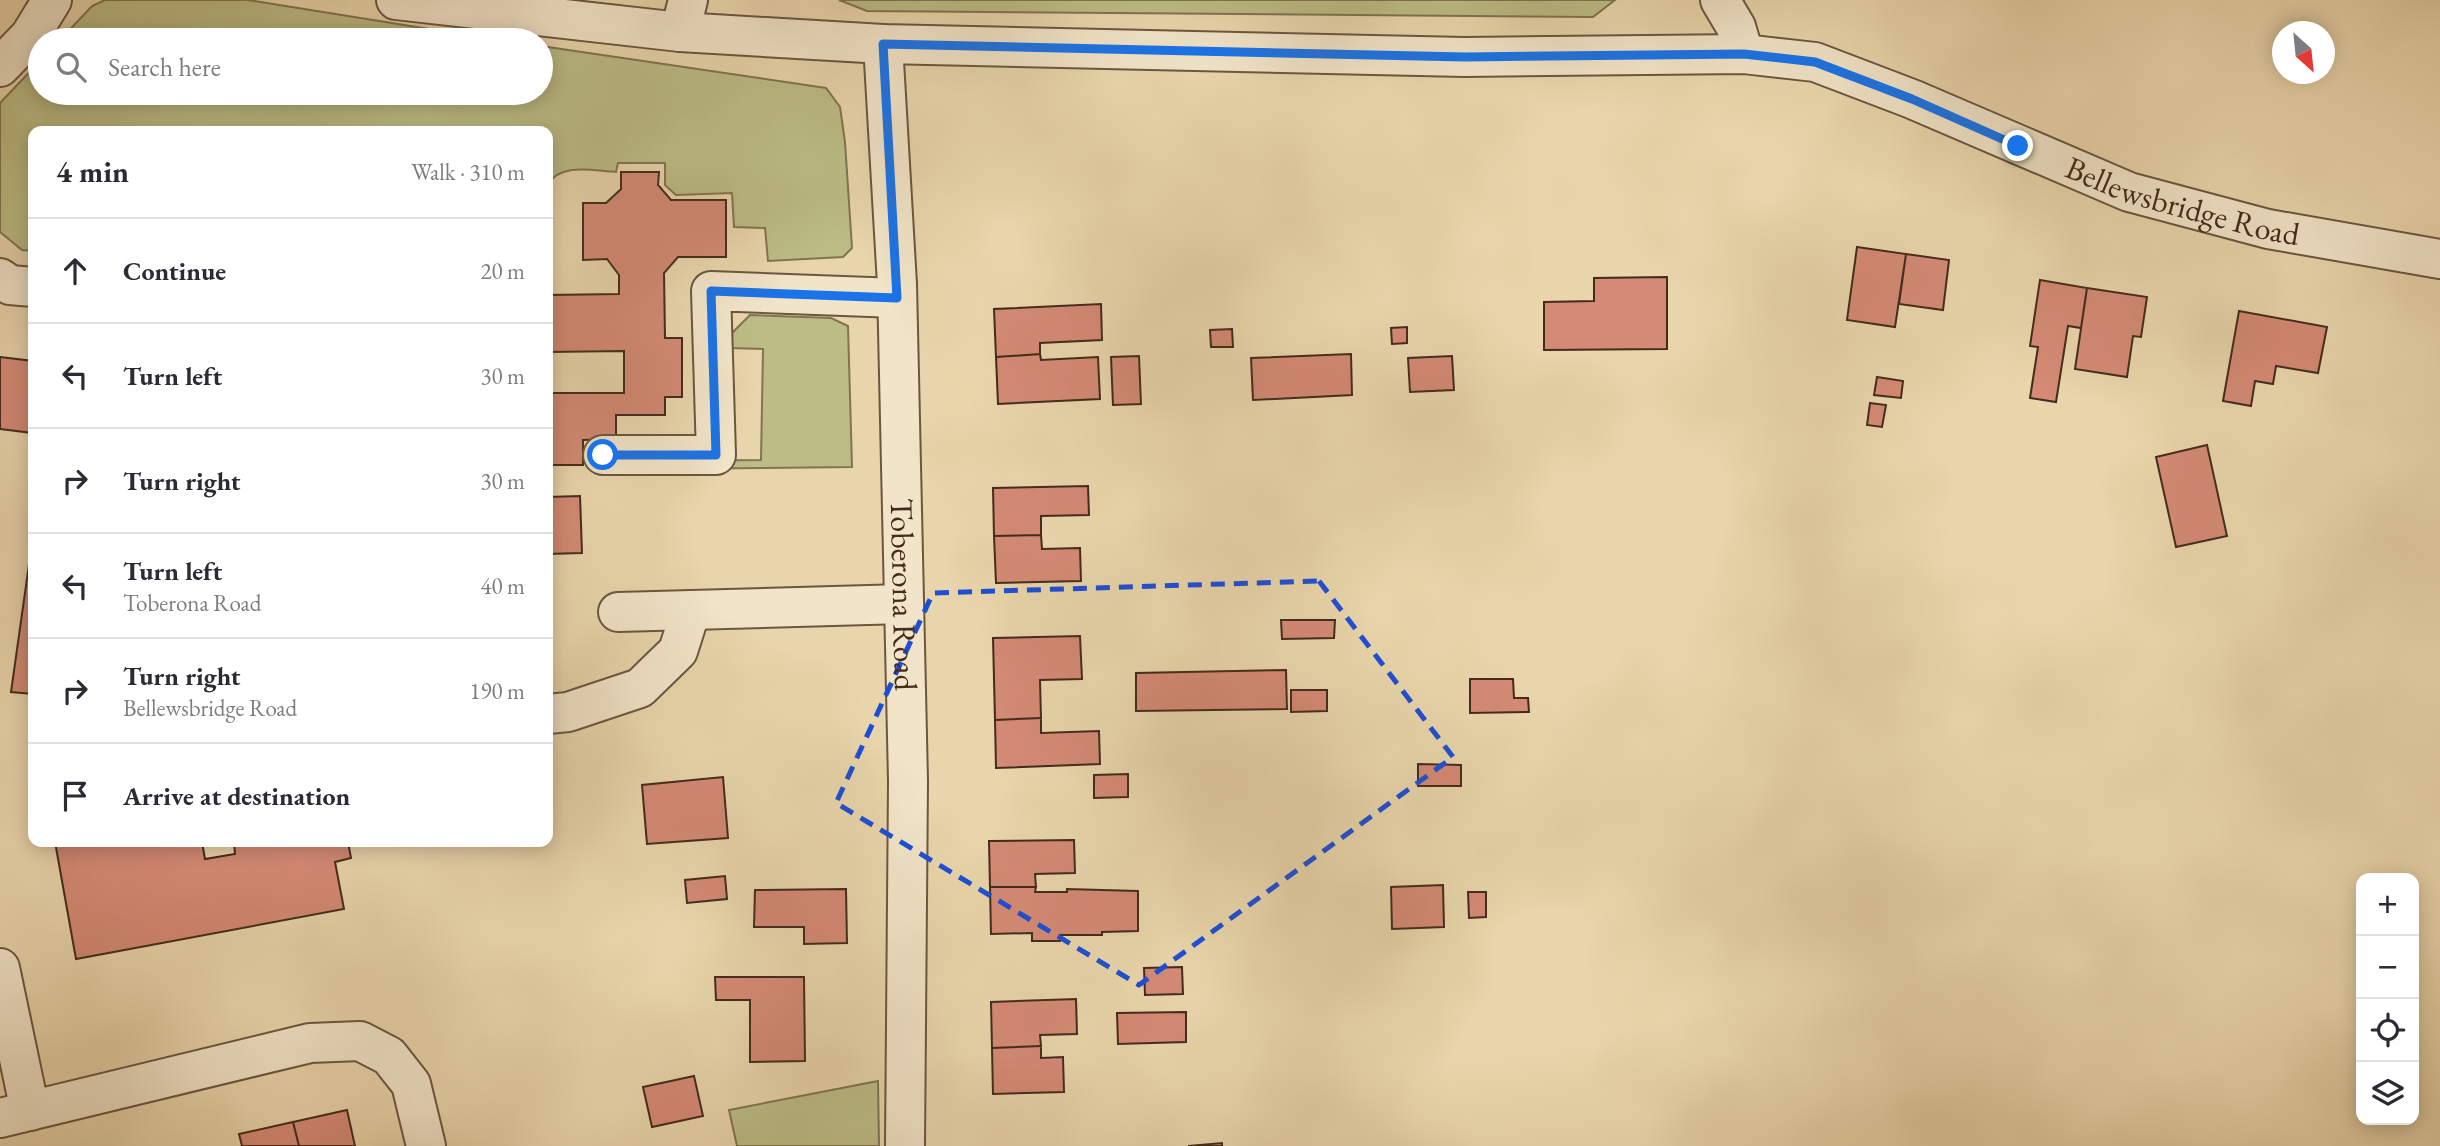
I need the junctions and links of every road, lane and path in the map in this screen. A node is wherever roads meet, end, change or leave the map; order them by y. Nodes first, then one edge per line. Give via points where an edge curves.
1 (52, 0) edge
2 (396, 0) edge
3 (1720, 0) edge
4 (684, 16) edge
5 (35, 28) edge
6 (28, 38) edge
7 (883, 44) junction
8 (1744, 54) junction
9 (0, 67) edge
10 (2440, 259) edge
11 (0, 278) edge
12 (28, 287) edge
13 (897, 298) junction
14 (603, 455) dead end
15 (904, 604) junction
16 (691, 610) junction
17 (618, 612) dead end
18 (553, 714) edge
19 (0, 968) edge
20 (15, 1114) edge
21 (426, 1146) edge
22 (905, 1146) edge

1 - 5 street
2 - 4 street, Bellewsbridge Road
3 - 8 street via 1736,27
4 - 7 street, Bellewsbridge Road
6 - 9 street
7 - 8 street, Bellewsbridge Road via 1465,57
7 - 13 street, Toberona Road
8 - 10 street, Bellewsbridge Road via 1815,62 2129,192 2268,229
11 - 12 street via 10,285
13 - 14 street via 711,291 716,455
13 - 15 street, Toberona Road
15 - 16 street
15 - 22 street, Toberona Road via 908,781
16 - 17 street
16 - 18 street via 678,651 640,688
19 - 20 street
20 - 21 street via 310,1043 360,1041 389,1056 411,1084

